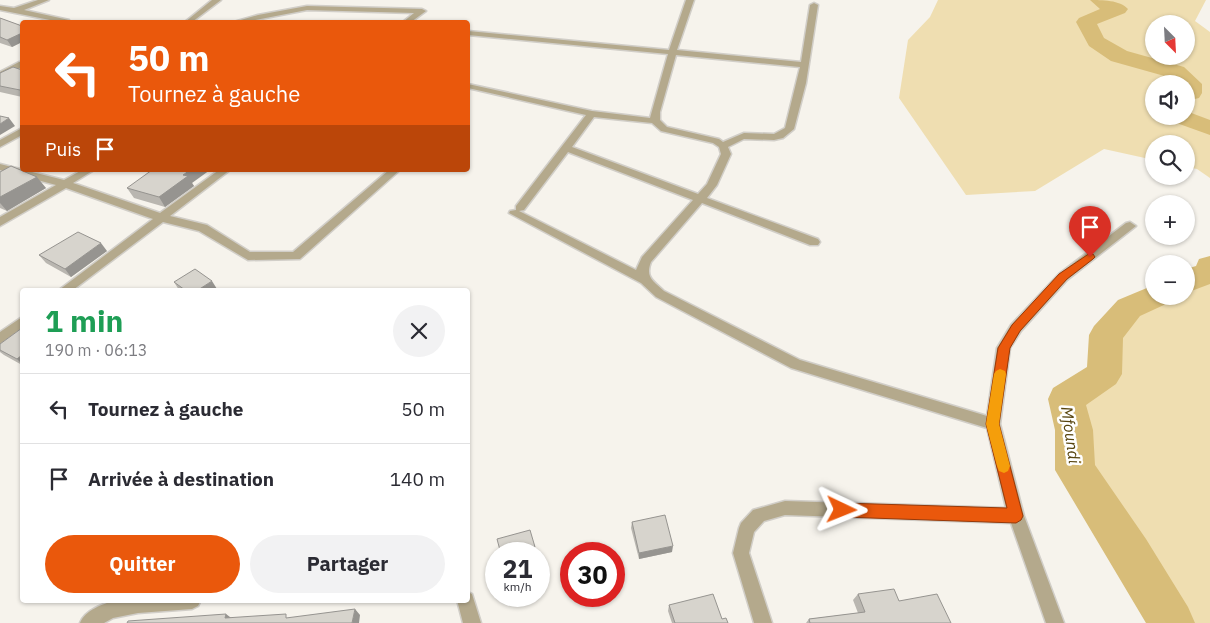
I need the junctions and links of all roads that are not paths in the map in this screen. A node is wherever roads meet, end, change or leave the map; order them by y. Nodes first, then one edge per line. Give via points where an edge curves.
1 (45, 0) edge
2 (217, 0) edge
3 (690, 0) edge
4 (814, 5) dead end
5 (0, 8) edge
6 (14, 10) junction
7 (0, 17) edge
8 (57, 20) edge
9 (191, 20) edge
10 (246, 20) edge
11 (410, 20) edge
12 (470, 33) edge
13 (672, 54) junction
14 (20, 65) edge
15 (805, 65) junction
16 (0, 75) edge
17 (470, 88) edge
18 (592, 114) junction
19 (655, 121) junction
20 (20, 132) edge
21 (0, 144) edge
22 (722, 146) junction
23 (566, 148) junction
24 (0, 167) edge
25 (86, 172) edge
26 (222, 172) edge
27 (393, 172) edge
28 (65, 184) junction
29 (700, 198) junction
30 (162, 218) junction
31 (0, 222) edge
32 (1130, 226) dead end
33 (814, 242) dead end
34 (645, 280) junction
35 (68, 288) edge
36 (20, 323) edge
37 (0, 338) edge
38 (993, 424) junction
39 (1016, 516) junction
40 (156, 603) edge
41 (467, 603) edge
42 (89, 623) edge
43 (472, 623) edge
44 (763, 623) edge
45 (1056, 623) edge

1 - 6 street
2 - 9 street
3 - 13 street
4 - 15 street
5 - 6 street
6 - 7 street
6 - 8 street
10 - 11 street via 307,8 422,11
12 - 13 street
13 - 15 street
13 - 19 street
14 - 16 street
15 - 22 street via 789,129 784,135 774,138 746,136
17 - 18 street
18 - 19 street
18 - 23 street
19 - 22 street via 664,129 716,141
20 - 21 street
22 - 29 street via 726,154 712,185
23 - 29 street
23 - 34 street via 517,210
24 - 28 street
25 - 28 street
26 - 30 street
27 - 30 street via 296,256 248,256 203,228
28 - 30 street
28 - 31 street
29 - 33 street
29 - 34 street via 646,260 642,270
30 - 35 street
32 - 38 street via 1063,277 1016,328 1004,348
34 - 38 street via 660,294 796,364
36 - 37 street
38 - 39 street
39 - 44 street via 784,508 759,515 747,528 741,553
39 - 45 street
40 - 42 street via 121,606
41 - 43 street

